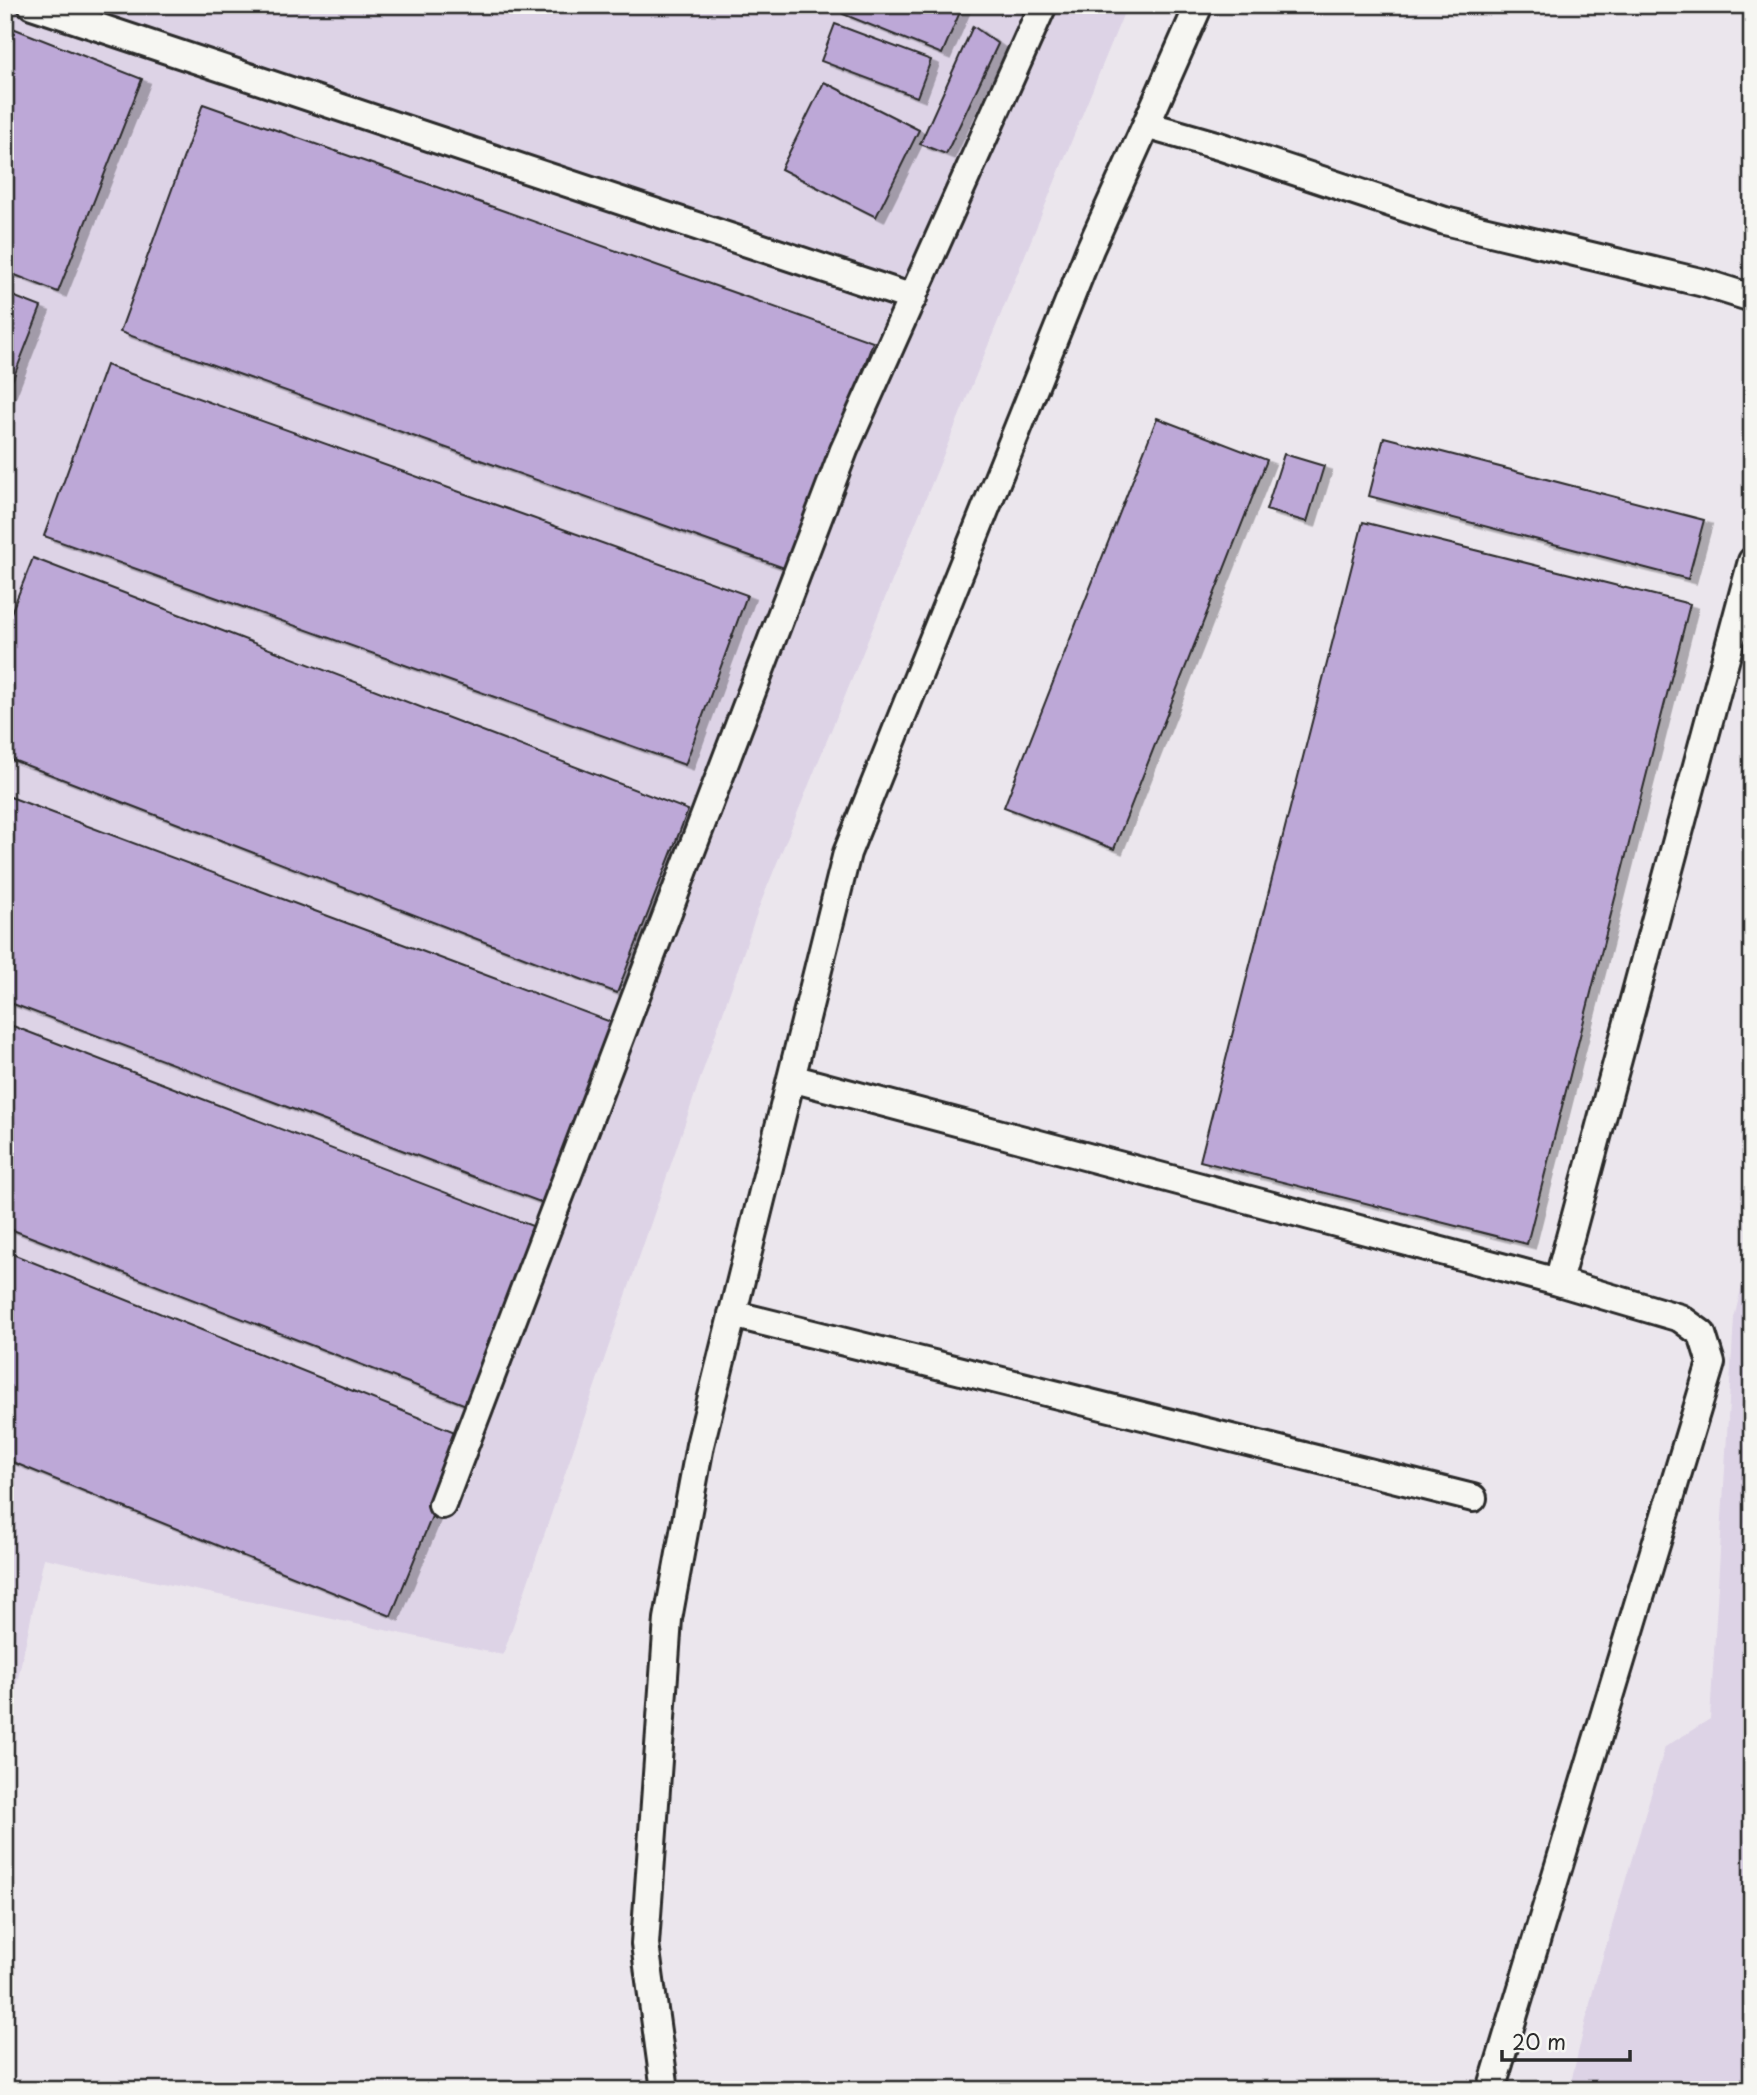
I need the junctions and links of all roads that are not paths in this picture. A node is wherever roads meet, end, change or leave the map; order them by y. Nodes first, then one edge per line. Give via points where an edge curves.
1 (32, 5) edge
2 (1043, 5) edge
3 (1199, 5) edge
4 (1146, 125) junction
5 (912, 298) junction
6 (1752, 298) edge
7 (1752, 561) edge
8 (791, 1078) junction
9 (1558, 1282) junction
10 (732, 1314) junction
11 (1473, 1498) dead end
12 (442, 1505) dead end
13 (665, 2090) edge
14 (1491, 2090) edge

1 - 5 lane
2 - 5 lane
3 - 4 lane
4 - 6 lane via 1445,221
4 - 8 lane via 1090,249 848,853
5 - 12 lane via 844,450
7 - 9 lane
8 - 9 lane
8 - 10 lane
9 - 14 lane via 1680,1318 1702,1334 1711,1363
10 - 11 lane
10 - 13 lane via 700,1445 668,1619 645,1944

